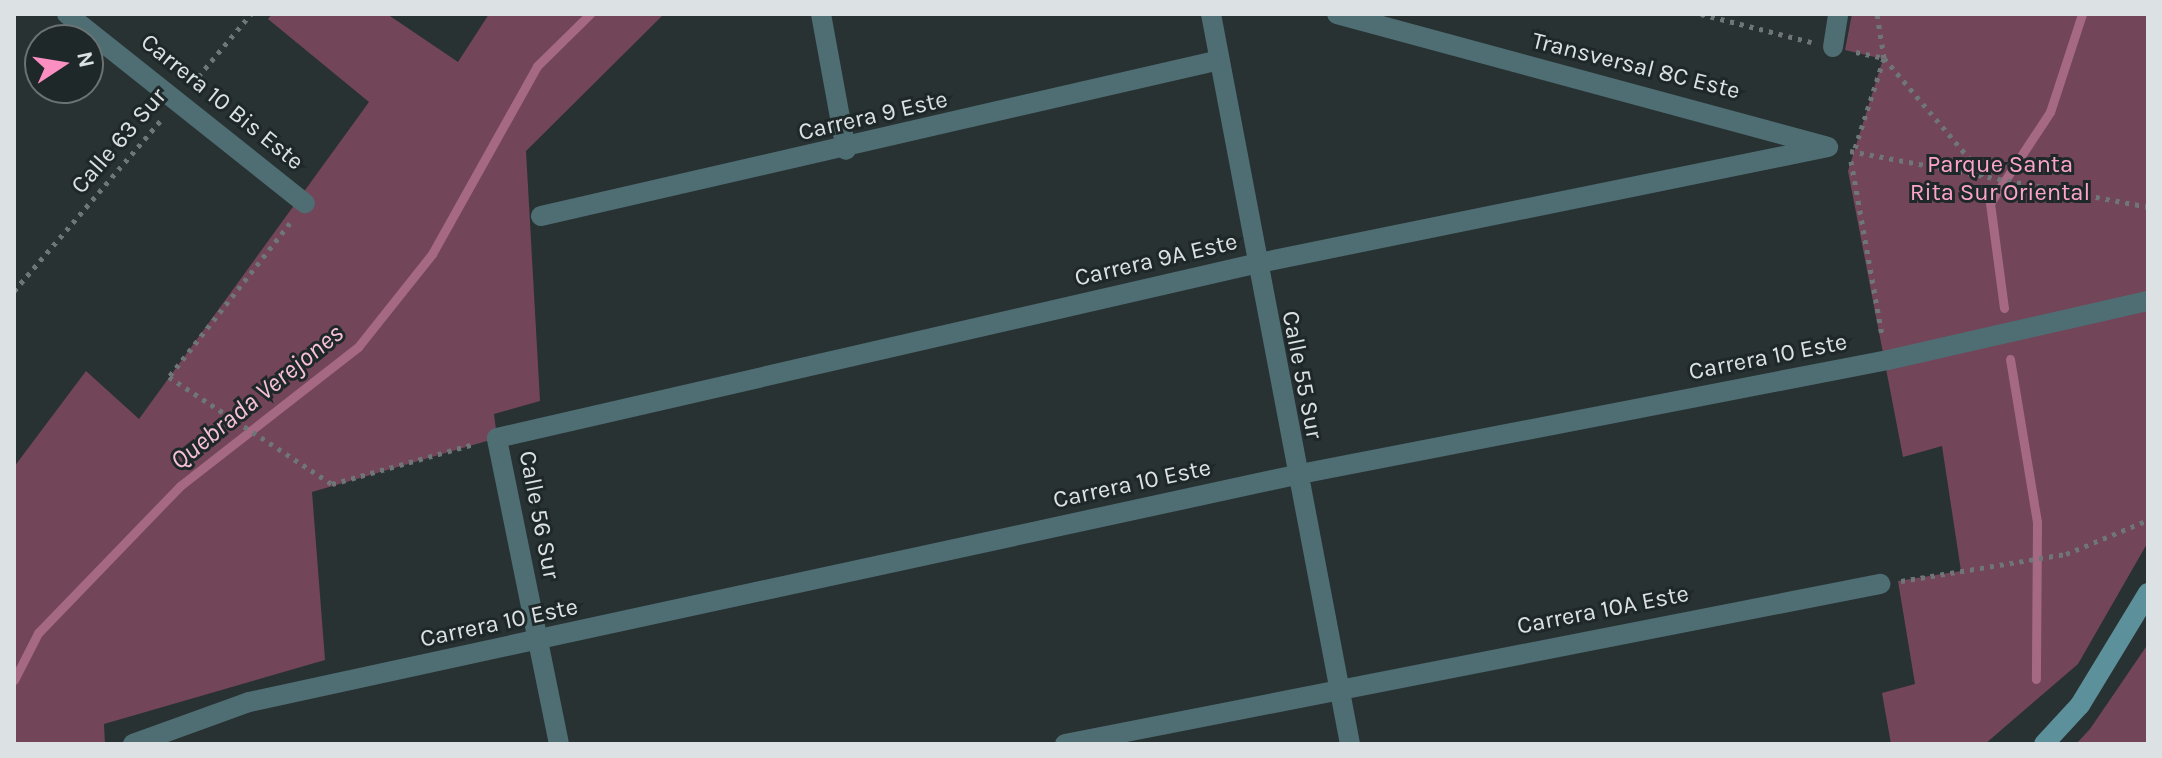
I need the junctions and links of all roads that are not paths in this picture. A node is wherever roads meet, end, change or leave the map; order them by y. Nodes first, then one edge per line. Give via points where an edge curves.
1 (67, 14) edge
2 (821, 14) edge
3 (1211, 14) edge
4 (1337, 14) edge
5 (1838, 14) edge
6 (1833, 47) road end
7 (1215, 61) junction
8 (1828, 147) joint
9 (846, 150) junction
10 (305, 203) road end
11 (541, 216) dead end
12 (1254, 264) junction
13 (2148, 301) edge
14 (497, 438) joint
15 (1295, 475) junction
16 (1880, 584) road end
17 (2148, 593) edge
18 (538, 641) junction
19 (1335, 686) junction
20 (133, 744) edge
21 (559, 744) edge
22 (1065, 744) edge
23 (1350, 744) edge
24 (2044, 744) edge

1 - 10 street, Carrera 10 Bis Este via 180,98
2 - 9 street
3 - 7 street, Calle 55 Sur
4 - 8 street, Transversal 8C Este
5 - 6 street
7 - 9 street, Carrera 9 Este
7 - 12 street, Calle 55 Sur
8 - 12 street, Carrera 9A Este
9 - 11 street, Carrera 9 Este
12 - 14 street, Carrera 9A Este
12 - 15 street, Calle 55 Sur
13 - 15 street, Carrera 10 Este via 1888,360
14 - 18 street, Calle 56 Sur
15 - 18 street, Carrera 10 Este
15 - 19 street, Calle 55 Sur
16 - 19 street, Carrera 10A Este
17 - 24 street via 2080,705
18 - 20 street, Carrera 10 Este via 249,702
18 - 21 street, Calle 56 Sur
19 - 22 street, Carrera 10A Este
19 - 23 street, Calle 55 Sur

